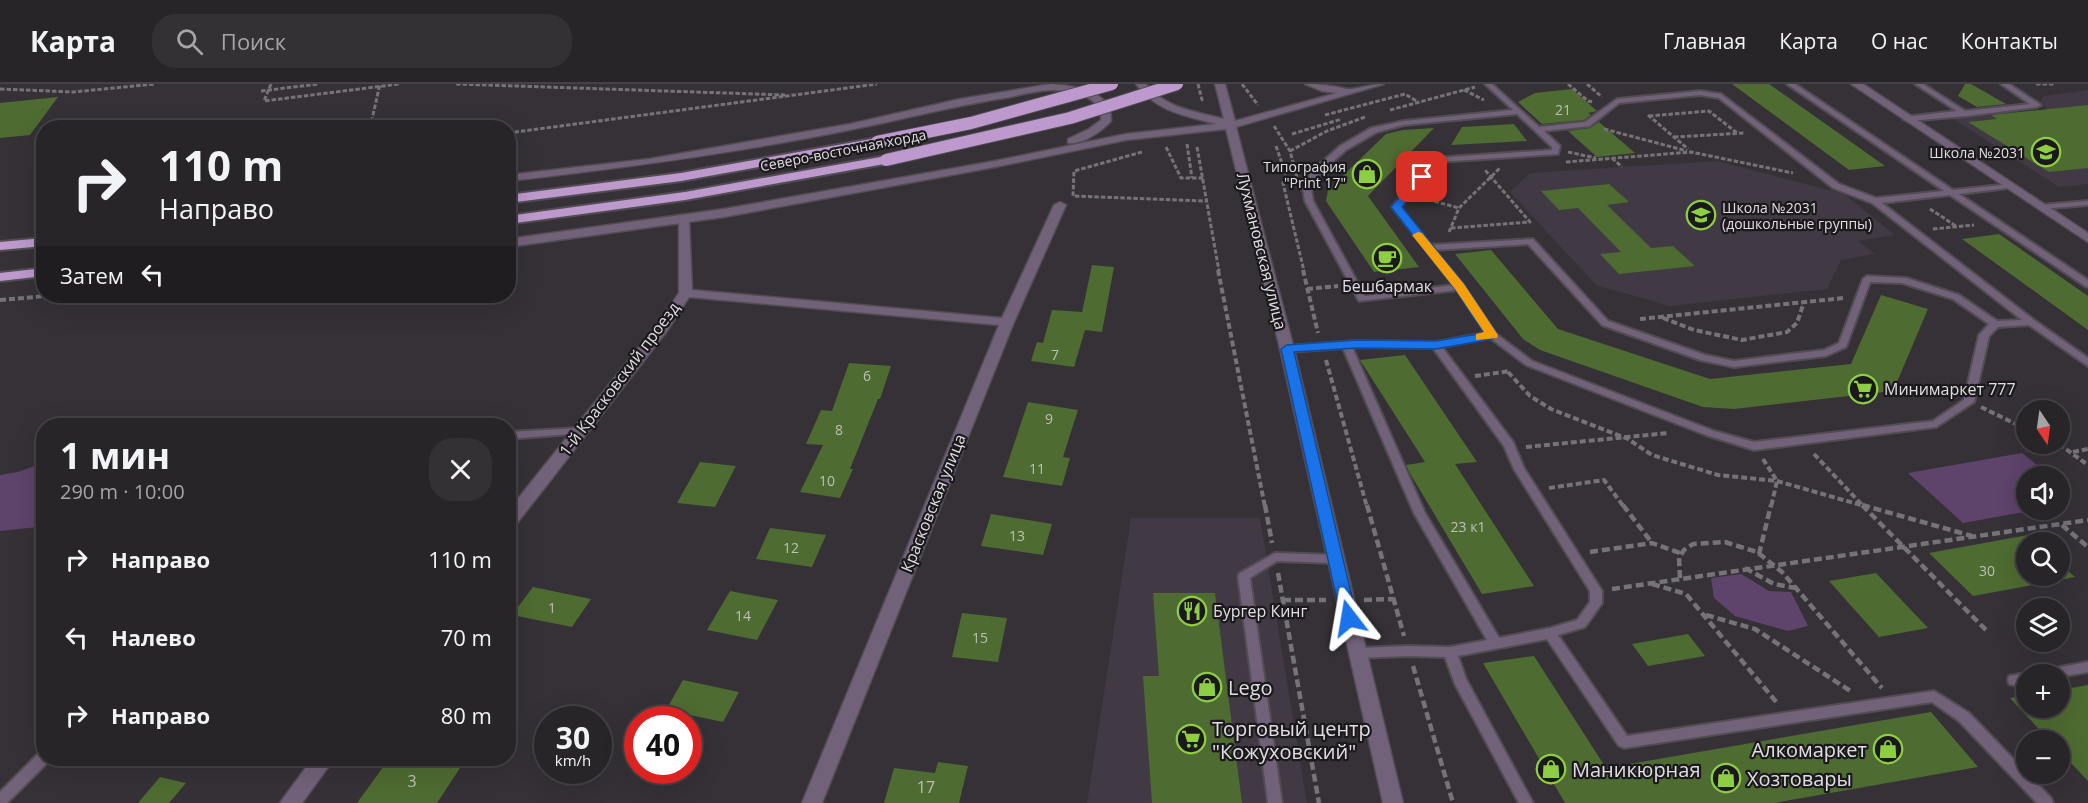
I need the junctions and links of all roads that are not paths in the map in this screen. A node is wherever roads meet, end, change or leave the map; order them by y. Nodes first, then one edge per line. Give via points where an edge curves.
1 (1027, 84) edge
2 (1112, 84) edge
3 (1141, 84) edge
4 (1177, 84) edge
5 (1220, 84) edge
6 (1301, 84) edge
7 (1310, 84) edge
8 (1488, 84) edge
9 (1790, 84) edge
10 (1856, 84) edge
11 (1918, 84) edge
12 (2004, 84) edge
13 (1376, 85) edge
14 (960, 102) junction
15 (1286, 109) junction
16 (1519, 112) junction
17 (1966, 114) junction
18 (1907, 119) junction
19 (1231, 125) junction
20 (1540, 129) junction
21 (1029, 157) junction
22 (516, 177) edge
23 (2008, 186) junction
24 (1948, 191) junction
25 (516, 198) edge
26 (1875, 201) junction
27 (2088, 203) edge
28 (1059, 205) dead end
29 (2041, 207) junction
30 (516, 219) edge
31 (683, 219) junction
32 (2088, 238) edge
33 (516, 242) edge
34 (36, 243) edge
35 (0, 246) edge
36 (1428, 248) junction
37 (36, 275) edge
38 (0, 278) edge
39 (2088, 284) edge
40 (1460, 287) junction
41 (685, 293) junction
42 (1006, 322) junction
43 (2031, 322) junction
44 (1995, 324) junction
45 (1492, 335) junction
46 (1346, 345) junction
47 (1436, 345) junction
48 (1287, 349) junction
49 (2088, 363) edge
50 (579, 431) junction
51 (516, 435) edge
52 (516, 513) edge
53 (1335, 559) junction
54 (1550, 633) junction
55 (1496, 644) junction
56 (1450, 652) junction
57 (1358, 653) junction
58 (2088, 667) edge
59 (2070, 670) edge
60 (36, 765) edge
61 (319, 766) edge
62 (0, 801) edge
63 (290, 803) edge
64 (812, 803) edge
65 (1275, 803) edge
66 (1393, 803) edge
67 (1526, 803) edge
68 (2046, 803) edge

1 - 14 street
2 - 25 highway, Северо-восточная хорда, bridge via 970,123 877,142 681,177
3 - 19 street via 1168,105
4 - 30 highway, Северо-восточная хорда, bridge via 1097,110 886,160 685,196
5 - 19 street, Лухмановская улица
6 - 15 street via 1293,104
7 - 13 street via 1333,90
8 - 16 lane
9 - 24 lane
10 - 18 street
11 - 17 lane
12 - 17 lane via 2037,105
13 - 15 street
14 - 21 street via 1051,87 1078,91 1103,104 1107,115 1100,127
14 - 22 street via 850,127 649,162
15 - 19 street
16 - 20 lane
16 - 40 lane via 1404,123 1374,130 1343,148 1313,175 1307,189 1362,299
17 - 18 lane
18 - 23 street
19 - 21 street via 1144,134
19 - 48 street, Лухмановская улица
20 - 26 lane via 1587,124 1611,105 1631,100 1700,93 1721,96 1836,186
20 - 36 lane via 1556,146 1555,152 1436,160 1396,207
21 - 31 street
23 - 24 lane
23 - 29 street
24 - 26 lane
24 - 39 lane via 1967,200
26 - 43 lane
27 - 29 lane
28 - 42 street, Красковская улица
29 - 32 street
31 - 33 street
31 - 41 street, 1-й Красковский проезд
34 - 35 highway
36 - 40 lane
36 - 44 lane via 1530,241 1605,323 1703,358 1734,364 1826,353 1843,345 1867,279 1903,280 1956,297
37 - 38 highway
40 - 45 lane
41 - 42 street
41 - 50 street, 1-й Красковский проезд via 662,328
42 - 64 street, Красковская улица
43 - 44 lane
43 - 49 lane
44 - 45 lane via 1984,335 1969,402 1936,424 1754,446 1529,363
45 - 47 lane
46 - 47 lane
46 - 48 lane
46 - 55 lane via 1420,513
47 - 54 lane via 1510,449 1596,591 1596,603 1581,624
48 - 53 street, Лухмановская улица
50 - 51 lane
50 - 52 street, 1-й Красковский проезд
53 - 57 street, Лухмановская улица
53 - 65 lane via 1275,557 1245,576
54 - 55 lane
54 - 68 lane via 1624,742 1934,696 1964,717
55 - 56 lane
56 - 57 lane
56 - 67 lane via 1460,680
57 - 66 street, Лухмановская улица
58 - 59 lane
60 - 62 lane
61 - 63 street

